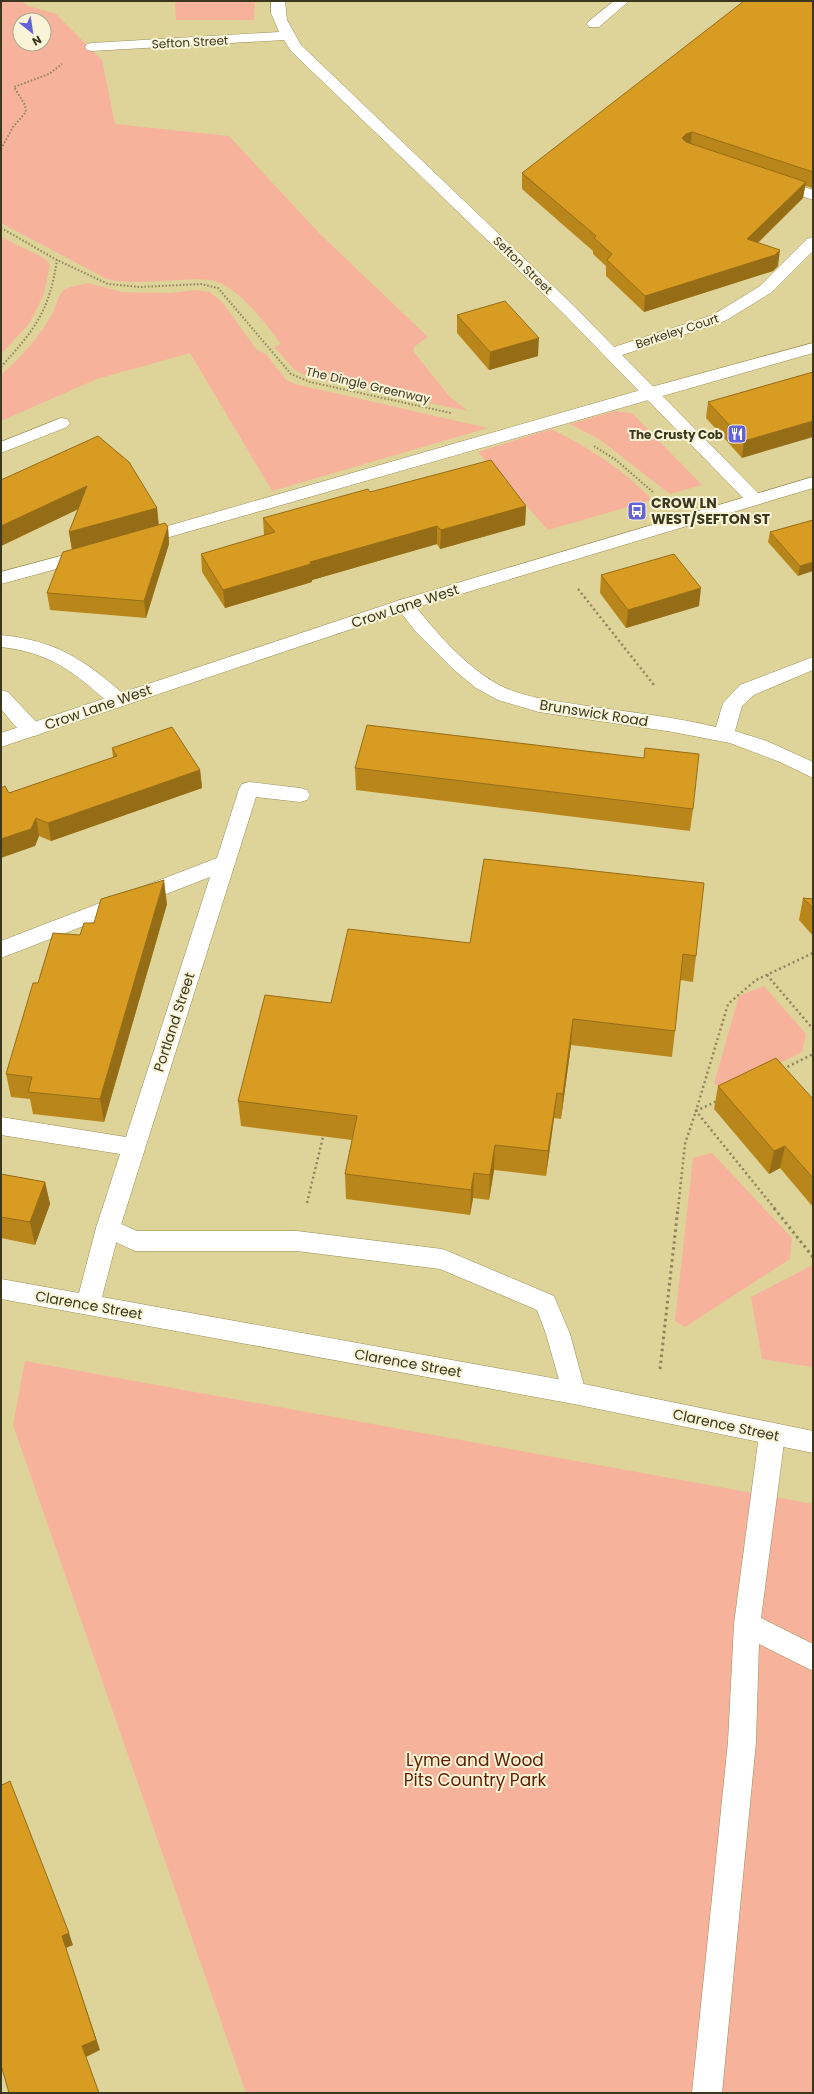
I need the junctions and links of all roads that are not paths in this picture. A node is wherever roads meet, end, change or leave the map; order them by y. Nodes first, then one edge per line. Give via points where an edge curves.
1 (278, 1) edge
2 (622, 1) edge
3 (594, 24) dead end
4 (287, 36) junction
5 (92, 47) road end
6 (762, 178) edge
7 (813, 195) edge
8 (813, 242) edge
9 (813, 348) edge
10 (612, 353) junction
11 (650, 393) junction
12 (61, 423) dead end
13 (1, 448) edge
14 (813, 482) edge
15 (754, 499) junction
16 (124, 545) edge
17 (101, 551) edge
18 (1, 578) edge
19 (404, 605) junction
20 (1, 642) edge
21 (813, 662) edge
22 (1, 697) edge
23 (118, 700) junction
24 (32, 730) junction
25 (724, 734) junction
26 (1, 740) edge
27 (813, 771) edge
28 (300, 795) dead end
29 (226, 863) junction
30 (2, 952) edge
31 (1, 1126) edge
32 (134, 1147) junction
33 (108, 1228) junction
34 (1, 1289) edge
35 (88, 1305) junction
36 (574, 1393) junction
37 (772, 1435) junction
38 (813, 1442) edge
39 (747, 1624) junction
40 (813, 1658) edge
41 (707, 2093) edge

1 - 4 street, Sefton Street via 277,8
2 - 3 street
4 - 5 street, Sefton Street
4 - 10 street, Sefton Street via 296,48
6 - 7 street
8 - 10 street, Berkeley Court via 766,289 719,318
9 - 11 street
10 - 11 street, Sefton Street
11 - 15 street, Sefton Street
11 - 16 street
12 - 13 street
14 - 15 street, Crow Lane West
15 - 19 street, Crow Lane West
17 - 18 street
19 - 23 street, Crow Lane West
19 - 25 street, Brunswick Road via 474,677 493,690 512,698 549,707
20 - 23 street via 45,648 60,654 80,667
21 - 25 street via 747,690 733,703
22 - 24 street
23 - 24 street, Crow Lane West
24 - 26 street, Crow Lane West
25 - 27 street, Brunswick Road via 784,754
28 - 29 street, Portland Street via 249,789
29 - 30 street
29 - 32 street, Portland Street
31 - 32 street
32 - 33 street, Portland Street
33 - 35 street, Portland Street
33 - 36 street via 135,1241 297,1241 442,1259 546,1303 558,1334
34 - 35 street, Clarence Street
35 - 36 street, Clarence Street
36 - 37 street, Clarence Street
37 - 38 street, Clarence Street
37 - 39 street
39 - 40 street
39 - 41 street via 742,1742

